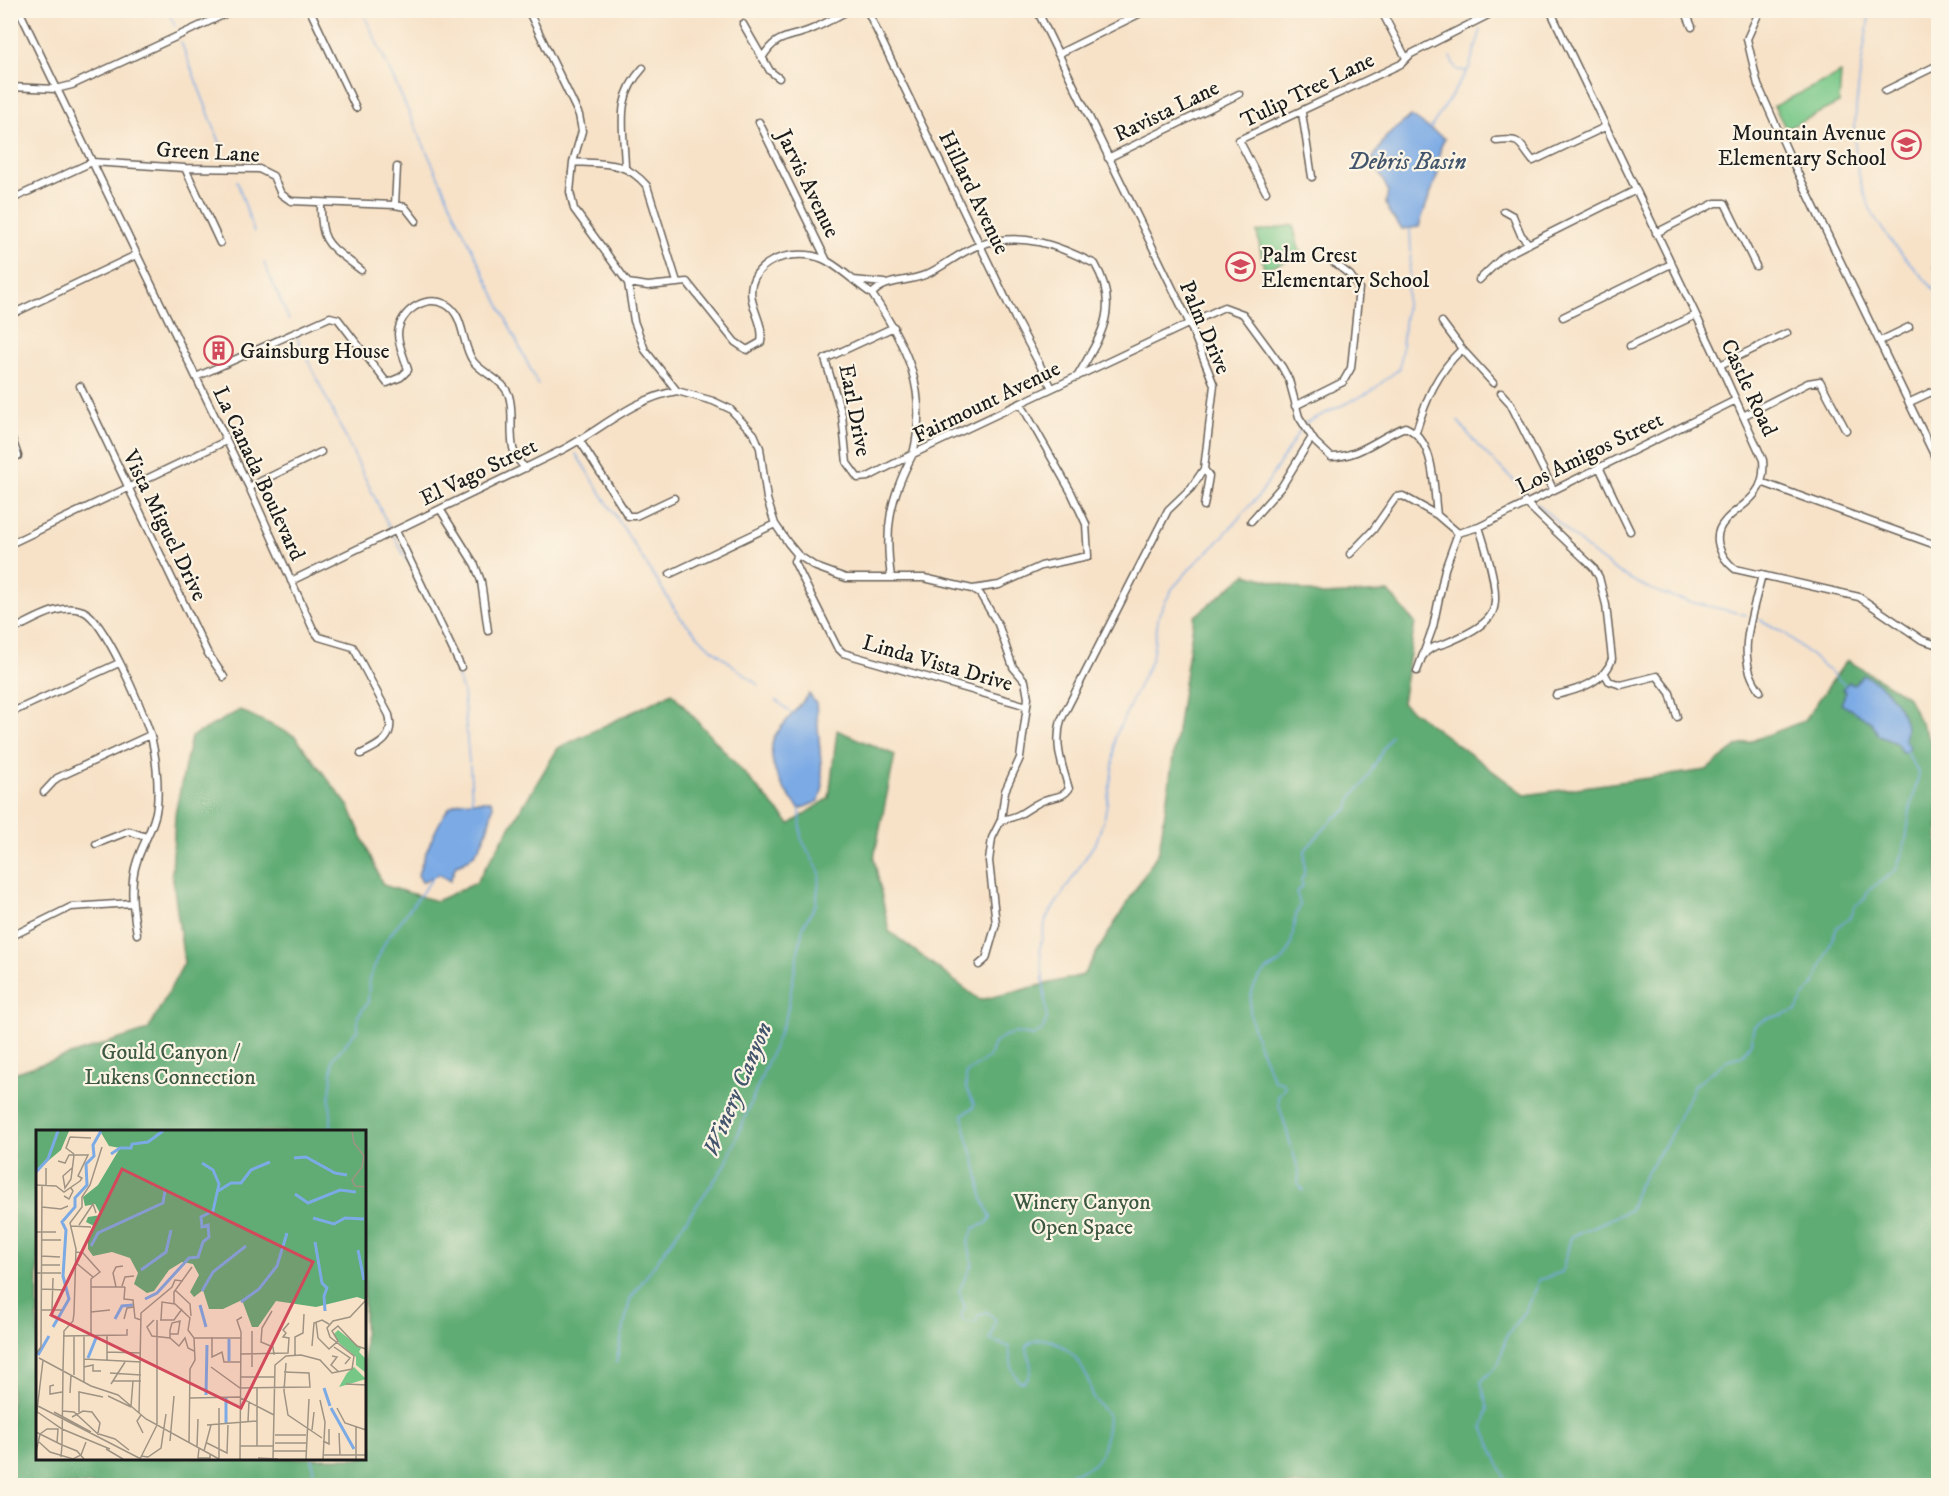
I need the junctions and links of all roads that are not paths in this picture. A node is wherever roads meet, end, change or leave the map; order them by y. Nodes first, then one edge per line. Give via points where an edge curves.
1 (19, 10) edge
2 (234, 10) edge
3 (310, 10) edge
4 (528, 10) edge
5 (849, 10) edge
6 (867, 10) edge
7 (1037, 10) edge
8 (1147, 10) edge
9 (1381, 10) edge
10 (1498, 10) edge
11 (1550, 10) edge
12 (1685, 10) edge
13 (1760, 10) edge
14 (743, 24) dead end
15 (1692, 27) dead end
16 (1058, 54) junction
17 (762, 58) junction
18 (1406, 58) junction
19 (1938, 65) edge
20 (643, 68) dead end
21 (779, 78) dead end
22 (10, 87) edge
23 (56, 89) junction
24 (1885, 91) dead end
25 (1239, 94) dead end
26 (356, 108) dead end
27 (1302, 113) junction
28 (759, 122) dead end
29 (1605, 127) junction
30 (1496, 141) dead end
31 (1108, 158) junction
32 (92, 162) junction
33 (573, 162) junction
34 (397, 167) dead end
35 (625, 167) junction
36 (185, 168) junction
37 (1312, 177) dead end
38 (1636, 190) junction
39 (1266, 192) dead end
40 (10, 200) edge
41 (321, 203) junction
42 (395, 205) junction
43 (1504, 211) dead end
44 (416, 221) dead end
45 (1656, 233) junction
46 (220, 243) dead end
47 (980, 244) junction
48 (1529, 244) junction
49 (136, 255) junction
50 (827, 261) junction
51 (1332, 261) dead end
52 (1671, 264) junction
53 (1756, 266) dead end
54 (361, 270) dead end
55 (849, 279) junction
56 (1479, 280) dead end
57 (677, 282) junction
58 (885, 283) junction
59 (628, 284) junction
60 (872, 294) junction
61 (10, 315) edge
62 (1696, 315) junction
63 (1563, 317) dead end
64 (1189, 322) junction
65 (1442, 322) dead end
66 (894, 327) junction
67 (1909, 327) dead end
68 (1786, 333) dead end
69 (1880, 341) junction
70 (1630, 346) dead end
71 (1462, 349) junction
72 (1720, 365) junction
73 (196, 377) junction
74 (1077, 377) junction
75 (1493, 383) dead end
76 (80, 386) dead end
77 (1052, 388) junction
78 (1938, 389) edge
79 (676, 391) junction
80 (1501, 393) dead end
81 (1736, 400) junction
82 (1910, 402) junction
83 (1021, 404) junction
84 (1294, 406) junction
85 (1743, 416) junction
86 (1846, 430) dead end
87 (1416, 432) junction
88 (10, 433) edge
89 (1310, 434) junction
90 (226, 441) junction
91 (580, 441) junction
92 (321, 452) dead end
93 (913, 454) junction
94 (18, 456) dead end
95 (1938, 464) edge
96 (1599, 467) junction
97 (526, 468) junction
98 (1204, 469) junction
99 (1761, 482) junction
100 (249, 487) junction
101 (128, 488) junction
102 (1553, 489) junction
103 (674, 498) dead end
104 (1525, 502) junction
105 (1204, 506) dead end
106 (440, 509) junction
107 (1437, 515) junction
108 (1251, 521) dead end
109 (775, 524) junction
110 (1479, 527) junction
111 (396, 531) junction
112 (1630, 531) dead end
113 (1458, 532) junction
114 (1938, 543) edge
115 (10, 544) edge
116 (1350, 554) dead end
117 (798, 555) junction
118 (670, 574) dead end
119 (1762, 574) junction
120 (891, 577) junction
121 (291, 581) junction
122 (972, 589) junction
123 (10, 631) edge
124 (488, 631) dead end
125 (1938, 645) edge
126 (1423, 656) junction
127 (118, 663) junction
128 (461, 668) dead end
129 (1417, 671) dead end
130 (1605, 674) junction
131 (224, 677) dead end
132 (1760, 691) dead end
133 (1556, 695) dead end
134 (1027, 706) junction
135 (10, 713) edge
136 (1677, 717) dead end
137 (150, 735) junction
138 (361, 754) dead end
139 (44, 792) dead end
140 (1002, 820) junction
141 (146, 837) junction
142 (96, 844) dead end
143 (132, 903) junction
144 (137, 934) dead end
145 (10, 937) edge
146 (979, 965) dead end

1 - 23 street, La Canada Boulevard
2 - 23 street
3 - 26 street
4 - 33 street via 579,115 582,131
5 - 17 street via 810,30 782,37 770,45
6 - 47 street, Hillard Avenue
7 - 16 street, Palm Drive
8 - 16 street
9 - 18 street
10 - 18 street, Tulip Tree Lane
11 - 29 street, Castle Road
12 - 15 street
13 - 69 street via 1747,39 1758,85
14 - 17 street
16 - 31 street, Palm Drive
17 - 21 street
18 - 27 street, Tulip Tree Lane
19 - 24 street
20 - 35 street via 630,82 622,101
22 - 23 street
23 - 32 street, La Canada Boulevard
25 - 31 street, Ravista Lane
27 - 37 street
27 - 39 street, Tulip Tree Lane via 1239,140
28 - 50 street, Jarvis Avenue
29 - 30 street via 1533,162 1521,143 1513,139
29 - 38 street, Castle Road
31 - 64 street, Palm Drive
32 - 36 street, Green Lane
32 - 40 street, Green Lane
32 - 49 street, La Canada Boulevard
33 - 35 street
33 - 59 street via 570,192 574,209
34 - 42 street
35 - 57 street via 647,186
36 - 41 street, Green Lane via 268,171 287,199
36 - 46 street
38 - 45 street, Castle Road
38 - 48 street
41 - 42 street, Green Lane
41 - 54 street via 324,239
42 - 44 street via 405,207
43 - 48 street via 1513,216
45 - 52 street, Castle Road
45 - 53 street via 1714,203 1725,203
47 - 58 street via 926,275
47 - 74 street via 1031,238 1095,264 1107,291 1104,329
47 - 77 street, Hillard Avenue
48 - 56 street via 1504,256
49 - 61 street
49 - 73 street, La Canada Boulevard
50 - 55 street
50 - 57 street via 792,255 762,266 752,283 752,296 762,339 758,346 747,350 735,342 692,286
51 - 84 street via 1359,288 1351,369 1343,382
52 - 62 street, Castle Road
52 - 63 street
55 - 58 street
55 - 60 street
57 - 59 street
58 - 60 street
59 - 79 street via 634,321 645,350
60 - 66 street
62 - 70 street
62 - 72 street, Castle Road
64 - 74 street, Fairmount Avenue
64 - 84 street, Fairmount Avenue via 1224,308 1243,314 1285,370
64 - 98 street, Palm Drive via 1214,385
65 - 71 street
66 - 93 street via 915,381 918,423
66 - 93 street, Earl Drive via 825,359 842,415 851,471 858,478 868,477
67 - 69 street
68 - 72 street
69 - 82 street
71 - 75 street
71 - 87 street via 1445,366 1427,396
72 - 81 street, Castle Road
73 - 90 street, La Canada Boulevard
73 - 97 street via 330,317 338,319 387,383 408,370 398,334 402,320 413,307 427,302 444,303 456,312 473,361 495,377 510,397 513,453
74 - 77 street, Fairmount Avenue
76 - 101 street, Vista Miguel Drive
77 - 83 street, Fairmount Avenue
78 - 82 street
79 - 91 street, El Vago Street via 655,395 627,408
79 - 109 street via 730,410 754,434
80 - 102 street
81 - 85 street, Castle Road
81 - 96 street, Los Amigos Street
82 - 95 street
83 - 93 street, Fairmount Avenue
83 - 122 street via 1086,524 1088,556 1041,566 999,585
84 - 89 street, Fairmount Avenue
85 - 86 street via 1808,383 1820,381
85 - 99 street, Castle Road via 1763,460
87 - 89 street, Fairmount Avenue via 1405,427 1346,457 1331,457
87 - 107 street via 1426,443
88 - 94 street
89 - 108 street via 1279,491
90 - 100 street, La Canada Boulevard
90 - 101 street
91 - 97 street, El Vago Street
91 - 103 street via 628,516
92 - 100 street
93 - 120 street, Fairmount Avenue via 888,518
96 - 102 street, Los Amigos Street
96 - 112 street
97 - 106 street, El Vago Street
98 - 105 street, Palm Drive via 1209,476
98 - 140 street via 1168,510 1061,720 1058,752 1069,789 1058,797 1042,800 1017,817
99 - 114 street
99 - 119 street via 1756,493 1724,521 1718,545 1723,560 1735,569
100 - 121 street, La Canada Boulevard
101 - 115 street
101 - 131 street, Vista Miguel Drive via 207,652
102 - 104 street, Los Amigos Street
104 - 110 street, Los Amigos Street
104 - 130 street via 1593,567 1599,578 1612,659
106 - 111 street, El Vago Street
106 - 124 street via 475,565
107 - 113 street
107 - 116 street via 1403,496 1396,497
109 - 117 street
109 - 118 street
110 - 113 street, Los Amigos Street
110 - 126 street via 1489,556 1494,611 1488,620 1450,642 1431,647
111 - 121 street, El Vago Street
111 - 128 street
113 - 126 street
117 - 120 street via 816,567 846,578
117 - 134 street, Linda Vista Drive via 794,561 801,578 843,653
119 - 125 street via 1859,597 1922,640
119 - 132 street via 1746,657 1750,677
120 - 122 street via 924,578
121 - 138 street, La Canada Boulevard via 316,634 349,645 361,659 389,715 390,733 379,746
122 - 134 street via 980,594 998,624 1013,667 1025,681
123 - 127 street via 61,609 84,611 103,629
126 - 129 street
127 - 135 street
127 - 137 street
130 - 133 street
130 - 136 street via 1609,681 1621,685 1657,676 1670,693
134 - 140 street via 1020,758 1005,791
137 - 139 street via 57,778
137 - 141 street via 157,805
140 - 146 street via 992,838 989,861 996,924 986,960
141 - 142 street via 129,831
141 - 143 street via 136,863
143 - 144 street
143 - 145 street via 71,907

